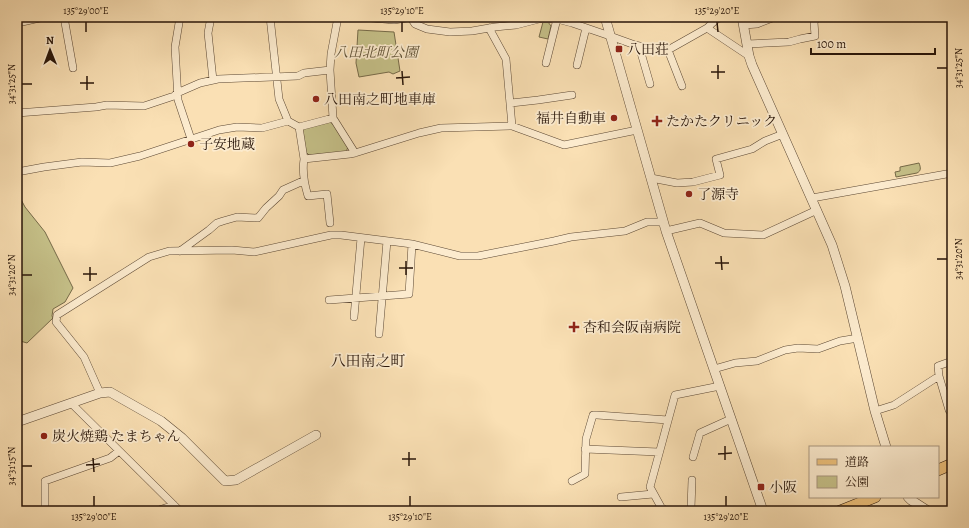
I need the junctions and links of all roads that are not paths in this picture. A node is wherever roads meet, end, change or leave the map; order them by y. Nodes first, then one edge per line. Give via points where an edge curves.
1 (44, 17) edge
2 (64, 17) edge
3 (180, 17) edge
4 (211, 17) edge
5 (270, 17) edge
6 (338, 17) edge
7 (360, 17) edge
8 (412, 17) edge
9 (605, 17) edge
10 (724, 17) edge
11 (775, 17) edge
12 (817, 17) edge
13 (557, 19) junction
14 (743, 21) edge
15 (19, 23) edge
16 (489, 28) junction
17 (586, 28) junction
18 (707, 28) junction
19 (610, 36) junction
20 (747, 44) junction
21 (639, 46) junction
22 (668, 50) junction
23 (749, 56) junction
24 (546, 63) dead end
25 (577, 65) dead end
26 (73, 68) dead end
27 (330, 70) junction
28 (276, 77) junction
29 (213, 80) junction
30 (650, 84) dead end
31 (682, 86) dead end
32 (178, 93) junction
33 (572, 95) dead end
34 (511, 103) junction
35 (17, 112) edge
36 (333, 118) junction
37 (288, 121) junction
38 (512, 126) junction
39 (299, 127) junction
40 (637, 130) junction
41 (783, 134) junction
42 (191, 139) junction
43 (355, 153) junction
44 (304, 159) junction
45 (17, 172) edge
46 (952, 173) edge
47 (650, 178) junction
48 (304, 181) junction
49 (812, 198) junction
50 (817, 210) junction
51 (663, 222) junction
52 (330, 223) dead end
53 (666, 231) junction
54 (361, 238) junction
55 (387, 241) junction
56 (412, 244) junction
57 (180, 251) junction
58 (383, 296) junction
59 (355, 298) junction
60 (329, 300) dead end
61 (354, 317) dead end
62 (379, 334) dead end
63 (858, 338) junction
64 (952, 361) edge
65 (714, 369) junction
66 (939, 376) junction
67 (720, 386) junction
68 (100, 393) junction
69 (71, 403) junction
70 (949, 410) dead end
71 (876, 411) junction
72 (731, 418) junction
73 (668, 420) junction
74 (17, 422) edge
75 (316, 435) dead end
76 (886, 446) edge
77 (585, 449) junction
78 (120, 451) junction
79 (659, 452) junction
80 (693, 457) dead end
81 (952, 464) edge
82 (939, 470) edge
83 (692, 480) dead end
84 (572, 482) dead end
85 (653, 494) junction
86 (621, 497) dead end
87 (872, 498) edge
88 (909, 498) edge
89 (174, 505) junction
90 (45, 511) edge
91 (156, 511) edge
92 (180, 511) edge
93 (666, 511) edge
94 (688, 511) edge
95 (763, 511) edge
96 (840, 511) edge
97 (928, 511) edge

1 - 15 street
2 - 26 street
3 - 32 street via 175,47
4 - 29 street via 208,33
5 - 28 street
6 - 27 street
7 - 8 street via 394,20
8 - 16 street via 415,24 427,29 450,32
9 - 19 street
10 - 18 street via 717,19
11 - 14 street via 757,24
12 - 20 street via 814,22 815,36 789,42
13 - 16 street via 539,19
13 - 17 street
13 - 24 street
14 - 20 street
16 - 34 street via 506,59
17 - 19 street
17 - 25 street
18 - 22 street
18 - 23 street
19 - 21 street
19 - 40 street
20 - 23 street
21 - 22 street
21 - 30 street
22 - 31 street
23 - 41 street
27 - 28 street
27 - 36 street
28 - 29 street
28 - 37 street via 279,99
29 - 32 street
32 - 35 street via 144,106 107,105
32 - 42 street
33 - 34 street
34 - 38 street
36 - 39 street
36 - 43 street
37 - 39 street
37 - 42 street via 262,128 237,127 219,130
38 - 40 street via 564,145
38 - 43 street via 441,128
39 - 44 street
40 - 47 street
41 - 47 street via 752,149 716,159 720,175 677,183
41 - 49 street
42 - 45 street via 110,163 74,163
43 - 44 street
44 - 48 street
46 - 49 street
47 - 51 street
48 - 52 street via 308,196 328,194
48 - 57 street via 283,190 258,218 237,217 217,223
49 - 50 street
50 - 53 street via 763,235 724,233 700,223
50 - 63 street via 845,286
51 - 53 street
51 - 56 street via 647,222 625,231 571,237 478,256 460,256
53 - 65 street
54 - 55 street
54 - 57 street via 331,235 254,252
54 - 59 street
55 - 56 street
55 - 58 street
56 - 58 street via 409,294
57 - 68 street via 169,251 149,257 57,315 56,322 84,357
58 - 59 street
58 - 62 street
59 - 60 street
59 - 61 street
63 - 65 street via 818,349 785,350 757,361 735,363
63 - 71 street
64 - 66 street via 938,366
65 - 67 street
66 - 70 street
66 - 71 street via 894,405
67 - 72 street
67 - 73 street via 675,395
68 - 69 street
68 - 75 street via 110,392 162,421 225,481 236,480
69 - 74 street
69 - 78 street
71 - 76 street
72 - 80 street via 700,432
72 - 95 street
73 - 77 street via 593,415
73 - 79 street
77 - 79 street
77 - 84 street via 584,474
78 - 89 street
78 - 90 street via 110,458 45,481
79 - 85 street via 650,487
81 - 82 main road
83 - 94 street via 691,508
85 - 86 street
85 - 93 street
87 - 96 main road
88 - 97 street
89 - 91 street
89 - 92 street

